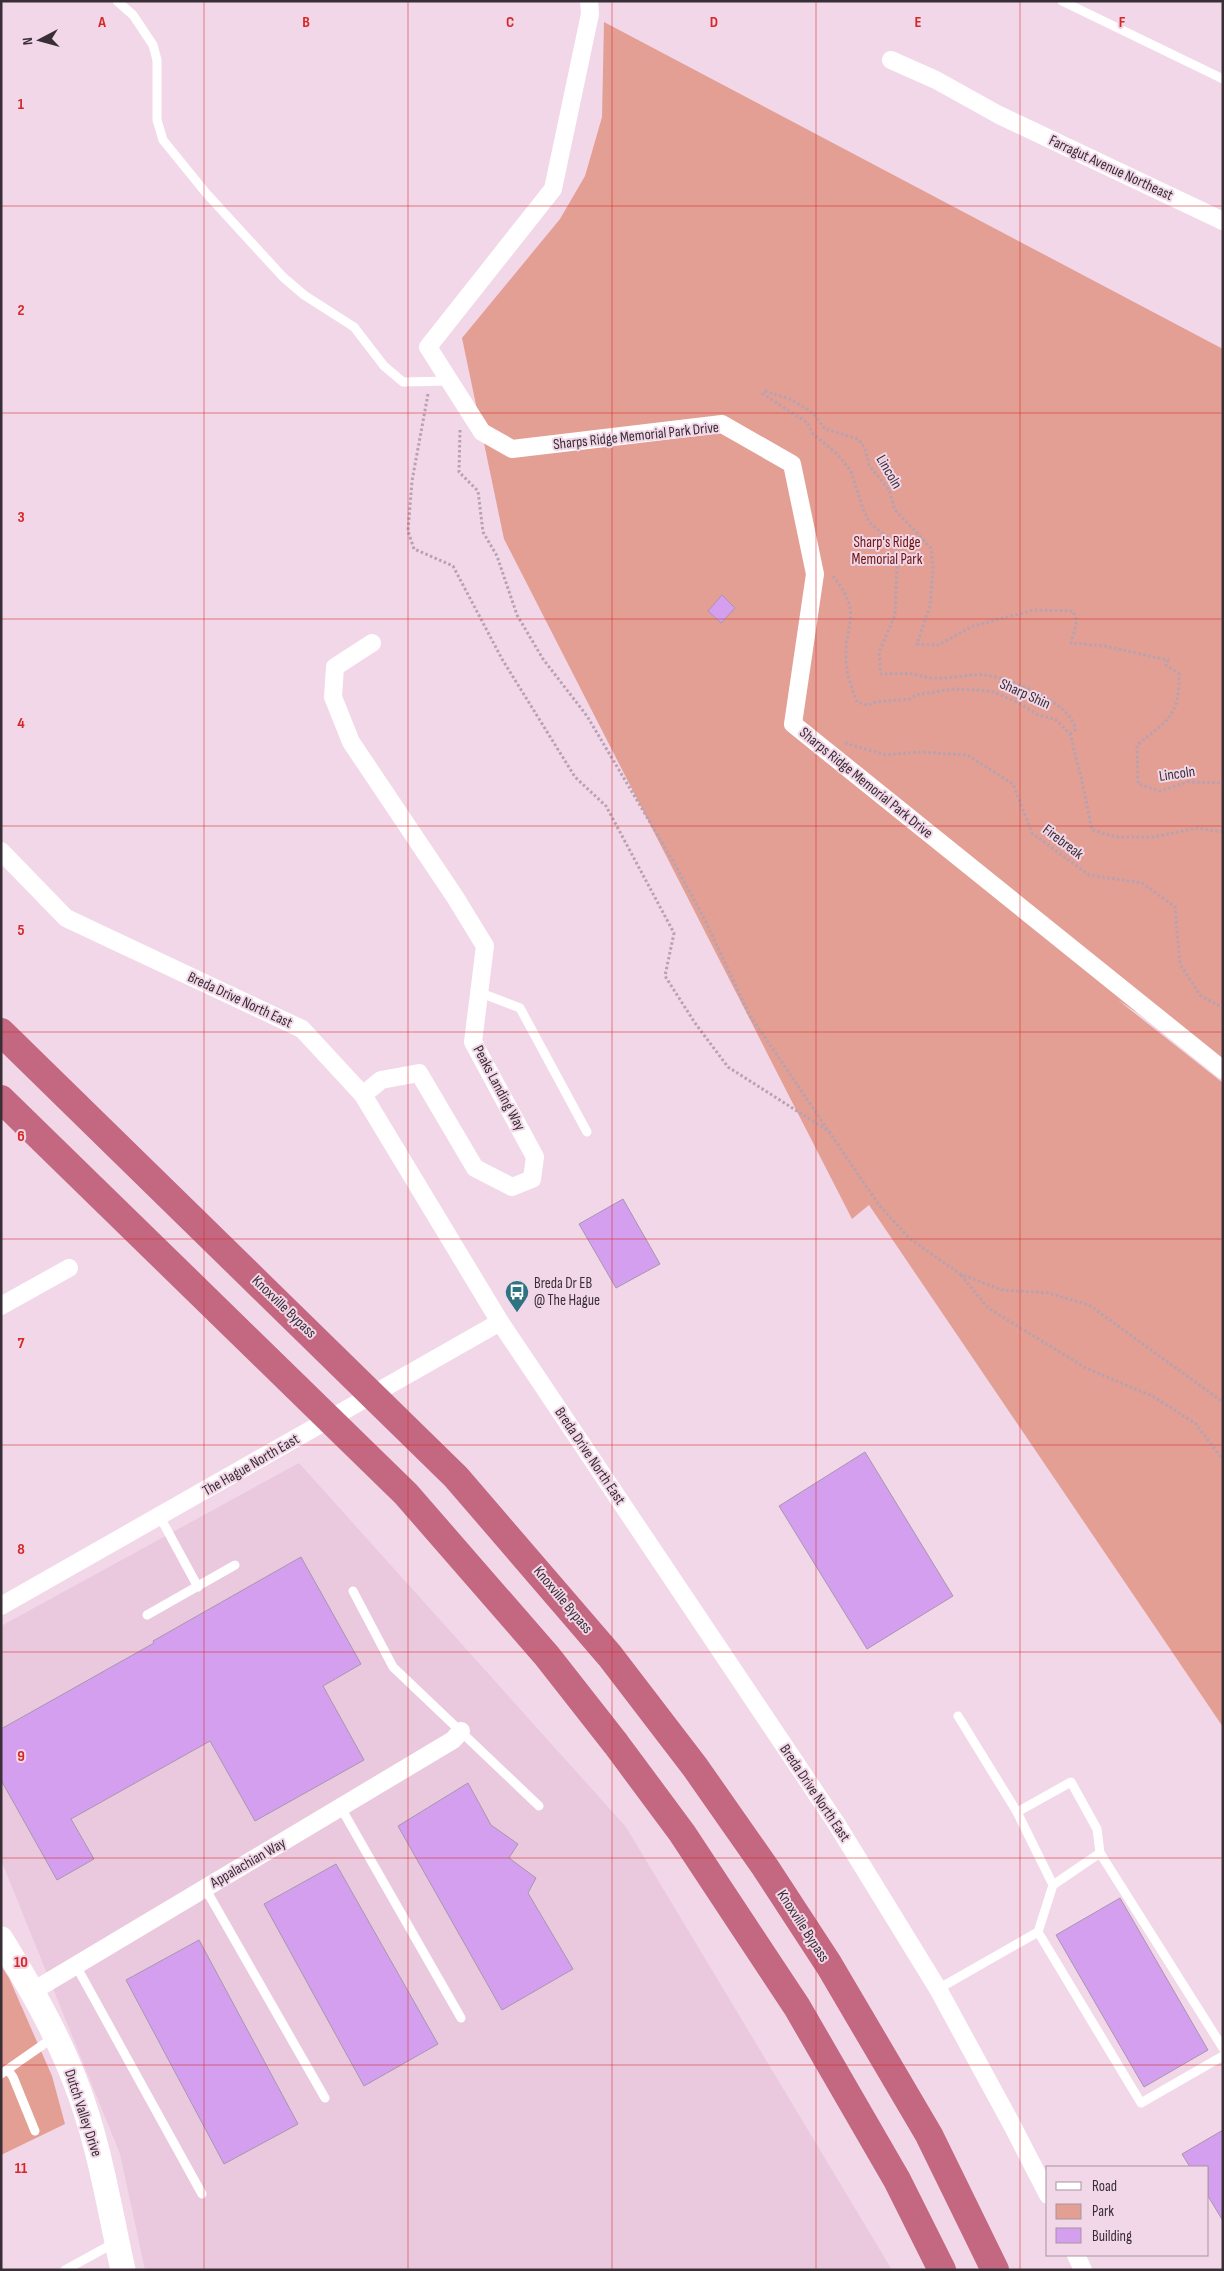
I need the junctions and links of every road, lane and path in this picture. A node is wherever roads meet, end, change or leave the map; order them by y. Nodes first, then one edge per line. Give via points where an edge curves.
1 (117, 1) edge
2 (590, 1) edge
3 (1062, 1) edge
4 (891, 60) dead end
5 (1223, 79) edge
6 (1223, 221) edge
7 (450, 381) junction
8 (429, 388) dead end
9 (461, 400) junction
10 (815, 574) junction
11 (372, 643) dead end
12 (1070, 734) junction
13 (822, 747) junction
14 (1223, 783) edge
15 (1223, 832) edge
16 (1, 851) edge
17 (481, 993) junction
18 (1223, 1008) edge
19 (1, 1032) edge
20 (1223, 1070) edge
21 (363, 1095) junction
22 (1, 1099) edge
23 (587, 1132) dead end
24 (832, 1133) junction
25 (69, 1268) dead end
26 (960, 1274) junction
27 (1, 1306) edge
28 (500, 1322) junction
29 (1223, 1402) edge
30 (1223, 1460) edge
31 (160, 1517) junction
32 (235, 1565) dead end
33 (198, 1586) junction
34 (353, 1591) dead end
35 (1, 1606) edge
36 (147, 1615) dead end
37 (958, 1716) dead end
38 (461, 1731) junction
39 (539, 1806) dead end
40 (341, 1808) junction
41 (1017, 1812) junction
42 (1100, 1853) junction
43 (1053, 1885) junction
44 (205, 1888) junction
45 (1038, 1932) junction
46 (1, 1939) edge
47 (75, 1964) junction
48 (938, 1989) junction
49 (33, 1991) junction
50 (461, 2018) dead end
51 (55, 2037) junction
52 (1223, 2048) edge
53 (1223, 2056) edge
54 (5, 2072) edge
55 (325, 2098) dead end
56 (35, 2131) dead end
57 (1046, 2191) edge
58 (202, 2194) dead end
59 (117, 2244) junction
60 (1076, 2256) edge
61 (65, 2270) edge
62 (123, 2270) edge
63 (942, 2270) edge
64 (995, 2270) edge
65 (1083, 2270) edge

1 - 7 lane via 133,15 153,45 157,60 157,120 163,140 206,193 283,277 304,295 354,327 384,366 403,382
2 - 7 street, Sharps Ridge Memorial Park Drive via 590,14 553,188 428,347
3 - 5 lane
4 - 6 street, Farragut Avenue Northeast
7 - 9 street, Sharps Ridge Memorial Park Drive
8 - 24 path via 412,481 408,530 414,550 454,566 502,659 574,777 606,806 674,933 665,976 695,1023 728,1067
9 - 10 street, Sharps Ridge Memorial Park Drive via 482,432 512,449 722,424 792,464
9 - 24 path via 459,472 478,491 483,532 497,556 517,615 543,659 588,716 668,853 706,922 749,1014
10 - 12 path, Sharp Shin via 832,575 850,604 846,660 857,702 867,705 954,689 991,691 1055,719
10 - 13 street, Sharps Ridge Memorial Park Drive via 793,724
11 - 17 street, Peaks Landing Way via 335,667 333,697 351,742 485,946
12 - 14 path, Lincoln via 1075,725 1066,710 1014,682 977,674 957,678 881,674 878,652 895,614 897,566 893,542 870,523 851,471 837,454 812,433 808,423 763,394 764,391 799,404 812,413 825,429 858,439 865,448 869,465 889,490 895,510 931,548 930,606 917,644 938,645 974,626 1034,610 1073,611 1077,621 1071,644 1104,646 1168,660 1166,665 1179,674 1178,698 1169,719 1137,745 1138,784 1160,791 1188,782
12 - 15 path via 1092,830 1116,837 1154,837 1197,828
13 - 18 path, Firebreak via 848,742 886,755 918,752 967,755 1006,779 1013,784 1032,833 1089,875 1142,884 1174,907 1180,964 1200,995
13 - 20 street, Sharps Ridge Memorial Park Drive
16 - 21 street, Breda Drive North East via 66,918 302,1029
17 - 21 street, Peaks Landing Way via 473,1042 535,1157 532,1180 512,1187 475,1168 419,1073 381,1080
17 - 23 lane via 520,1008
19 - 64 highway, Knoxville Bypass via 456,1477 610,1656 695,1767 829,1965 929,2135
21 - 28 street, Breda Drive North East
22 - 63 highway via 406,1494 547,1656 682,1833 797,2006 897,2180
24 - 26 path via 879,1205 909,1238
25 - 27 street
26 - 29 path via 1002,1290 1048,1293 1089,1305
26 - 30 path via 988,1308 1086,1368 1154,1398 1196,1424
28 - 31 street, The Hague North East
28 - 48 street, Breda Drive North East via 836,1823
31 - 33 lane
31 - 35 street, The Hague North East
32 - 33 lane
33 - 36 lane
34 - 38 lane via 393,1667
37 - 41 lane
38 - 39 lane
38 - 40 street, Appalachian Way via 453,1740
40 - 44 street, Appalachian Way
40 - 50 lane
41 - 42 lane via 1071,1782 1097,1829
41 - 43 lane
42 - 43 lane
42 - 52 lane
43 - 45 lane
44 - 47 street, Appalachian Way
44 - 55 lane
45 - 48 lane
45 - 53 lane via 1141,2103
46 - 49 street, Dutch Valley Drive
47 - 49 street, Appalachian Way
47 - 58 lane
48 - 57 street, Breda Drive North East
49 - 51 street, Dutch Valley Drive
51 - 54 lane
51 - 59 street, Dutch Valley Drive via 75,2082 93,2137
54 - 56 lane via 13,2077
59 - 61 lane
59 - 62 street, Dutch Valley Drive
60 - 65 street

